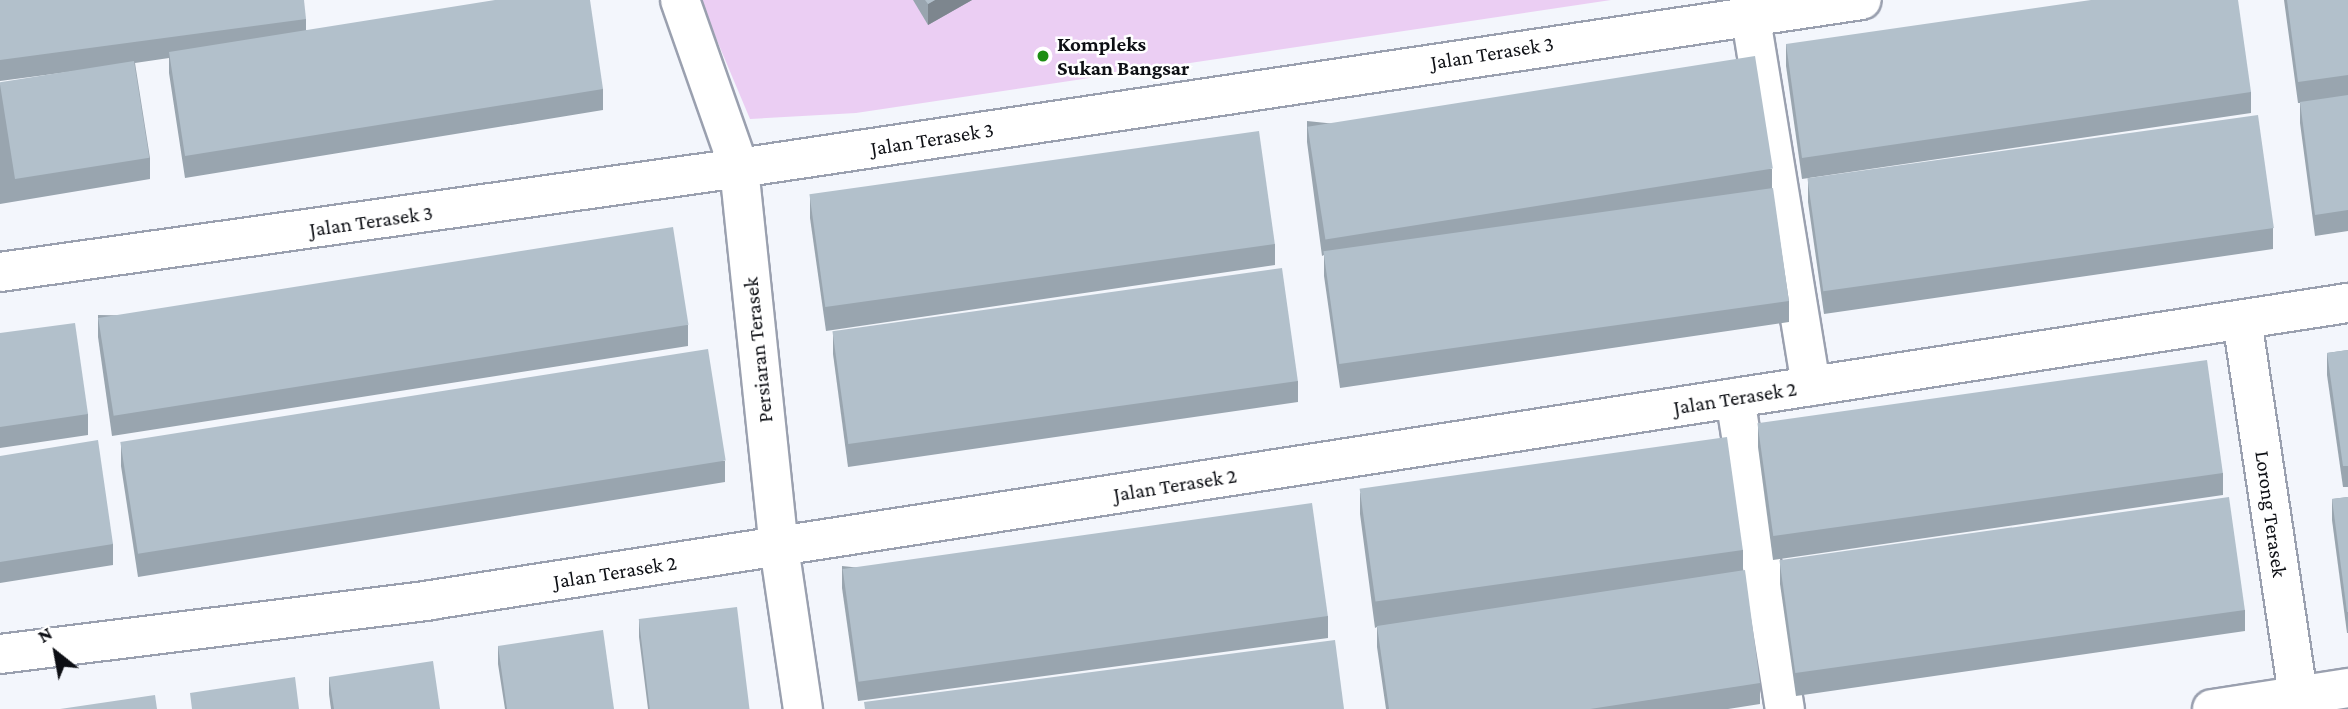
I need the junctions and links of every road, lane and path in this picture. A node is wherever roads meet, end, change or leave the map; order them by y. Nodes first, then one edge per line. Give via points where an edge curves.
1 (680, 0) edge
2 (1862, 0) edge
3 (1750, 13) junction
4 (739, 168) junction
5 (0, 272) edge
6 (2348, 303) edge
7 (2242, 320) junction
8 (1811, 386) junction
9 (1735, 398) junction
10 (779, 547) junction
11 (0, 654) edge
12 (2348, 688) edge
13 (2299, 702) edge
14 (803, 709) edge
15 (1785, 709) edge
16 (2212, 709) edge

1 - 4 street, Persiaran Terasek
2 - 3 street, Jalan Terasek 3
3 - 4 street, Jalan Terasek 3
3 - 8 street
4 - 5 street, Jalan Terasek 3
4 - 10 street, Persiaran Terasek
6 - 7 street, Jalan Terasek 2
7 - 8 street, Jalan Terasek 2
7 - 13 street, Lorong Terasek
8 - 9 street, Jalan Terasek 2
9 - 10 street, Jalan Terasek 2
9 - 15 street
10 - 11 street, Jalan Terasek 2 via 431,600
10 - 14 street, Persiaran Terasek
12 - 13 street
13 - 16 street

